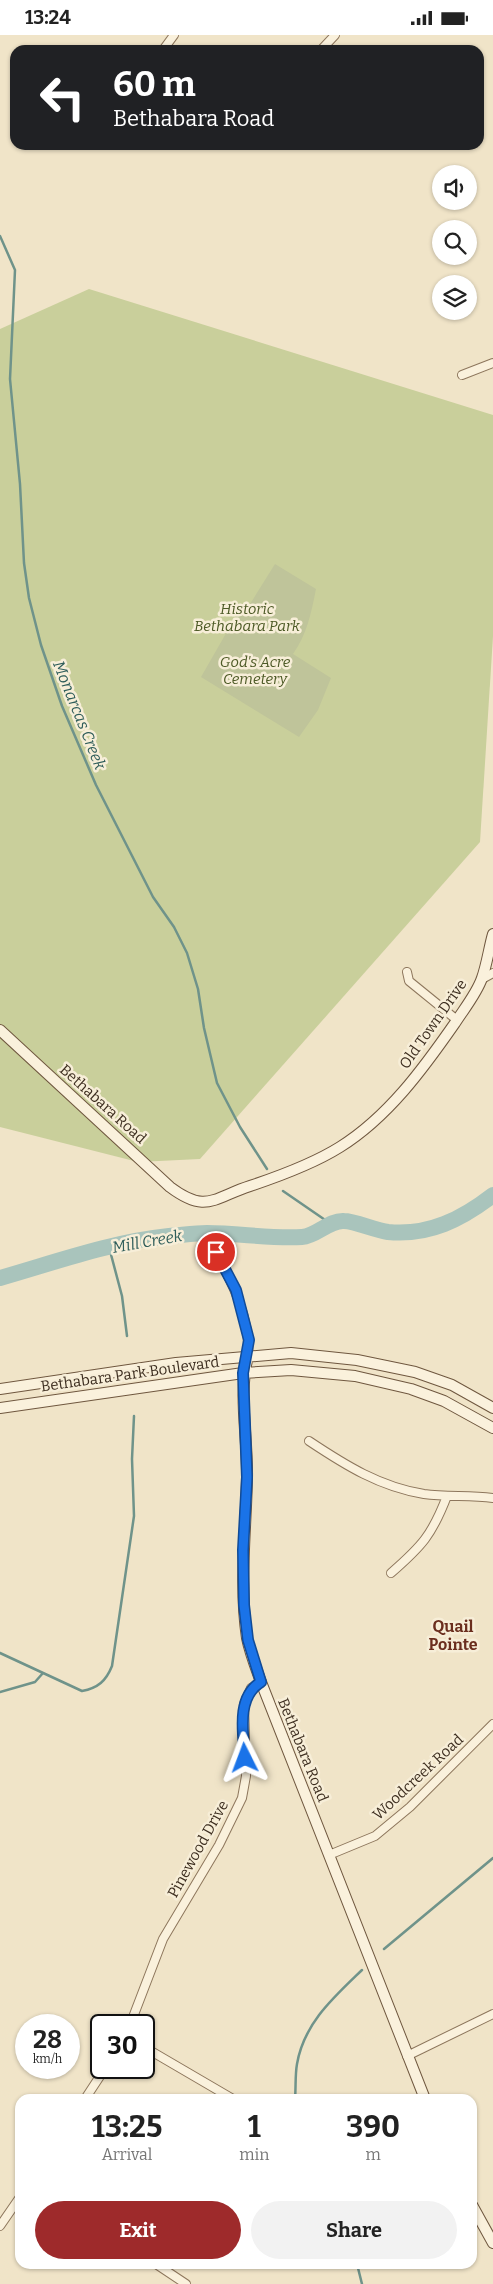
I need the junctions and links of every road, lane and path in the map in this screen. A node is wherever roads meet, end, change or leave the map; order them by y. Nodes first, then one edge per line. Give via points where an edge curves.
1 (335, 35) edge
2 (326, 45) edge
3 (493, 363) edge
4 (462, 375) dead end
5 (493, 934) edge
6 (407, 972) dead end
7 (493, 973) edge
8 (482, 979) junction
9 (457, 1020) junction
10 (0, 1030) edge
11 (187, 1199) joint
12 (216, 1252) dead end
13 (248, 1356) junction
14 (243, 1373) junction
15 (0, 1389) edge
16 (0, 1408) edge
17 (493, 1408) edge
18 (493, 1429) edge
19 (309, 1441) dead end
20 (447, 1496) junction
21 (493, 1498) edge
22 (391, 1573) dead end
23 (261, 1682) junction
24 (493, 1724) edge
25 (329, 1855) junction
26 (134, 2014) edge
27 (493, 2014) edge
28 (155, 2053) edge
29 (407, 2056) junction
30 (98, 2079) edge
31 (88, 2094) edge
32 (224, 2094) edge
33 (423, 2094) edge
34 (15, 2204) edge
35 (477, 2214) edge
36 (0, 2226) edge
37 (493, 2243) edge
38 (164, 2269) edge
39 (186, 2284) edge

1 - 2 street
3 - 4 street
5 - 8 main road, Old Town Drive
6 - 9 street via 409,981
7 - 8 street
8 - 9 main road, Old Town Drive
9 - 11 main road, Old Town Drive via 420,1073 389,1106 339,1147 308,1163 215,1200 195,1202
10 - 11 main road, Bethabara Road
12 - 13 street, Bethabara Road via 236,1290 249,1340
13 - 14 main road, Bethabara Road
13 - 15 main road, Bethabara Park Boulevard
13 - 17 main road, Bethabara Park Boulevard via 292,1353 358,1360 415,1372 452,1385
14 - 16 main road, Bethabara Park Boulevard
14 - 18 main road, Bethabara Park Boulevard via 300,1371 355,1376 444,1401
14 - 23 main road, Bethabara Road via 247,1477 244,1605 248,1640
19 - 20 street via 370,1479 403,1490
20 - 21 street
20 - 22 street via 436,1525 418,1550
23 - 25 main road, Bethabara Road
23 - 26 street, Pinewood Drive via 251,1688 244,1705 246,1776 242,1798 219,1845 162,1939
24 - 25 street, Woodcreek Road via 410,1807 375,1836
25 - 29 main road, Bethabara Road
27 - 29 street
28 - 32 street
29 - 33 main road, Bethabara Road
30 - 31 street
34 - 36 street
35 - 37 main road
38 - 39 street

